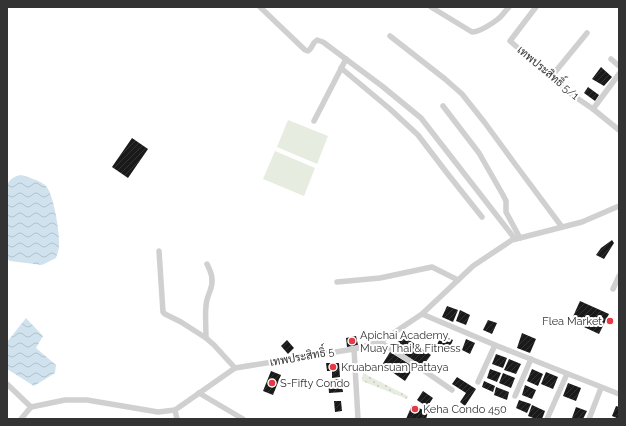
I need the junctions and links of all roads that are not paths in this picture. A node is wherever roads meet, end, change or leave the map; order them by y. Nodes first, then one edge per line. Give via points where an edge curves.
1 (260, 7) edge
2 (431, 7) edge
3 (509, 7) edge
4 (536, 7) edge
5 (587, 33) dead end
6 (390, 36) dead end
7 (346, 59) junction
8 (611, 59) dead end
9 (619, 66) edge
10 (341, 68) junction
11 (619, 74) edge
12 (551, 77) junction
13 (443, 106) dead end
14 (592, 109) junction
15 (314, 121) dead end
16 (619, 130) edge
17 (618, 207) edge
18 (482, 217) dead end
19 (562, 227) junction
20 (518, 239) junction
21 (159, 250) dead end
22 (206, 264) dead end
23 (619, 276) edge
24 (458, 280) junction
25 (337, 282) dead end
26 (613, 289) dead end
27 (422, 314) junction
28 (206, 338) junction
29 (380, 342) junction
30 (495, 345) junction
31 (354, 349) junction
32 (531, 359) junction
33 (235, 368) junction
34 (567, 374) junction
35 (478, 382) dead end
36 (7, 384) edge
37 (601, 388) junction
38 (452, 390) dead end
39 (199, 393) junction
40 (619, 394) edge
41 (514, 396) dead end
42 (31, 407) junction
43 (174, 410) junction
44 (21, 419) edge
45 (177, 419) edge
46 (242, 419) edge
47 (358, 419) edge
48 (547, 419) edge
49 (589, 419) edge

1 - 7 street via 305,50 310,50 315,41 319,40
2 - 3 street via 472,32 497,19
4 - 12 street, เทพประสิทธิ์ 5/1 via 510,41
5 - 12 street
6 - 19 street via 462,94
7 - 10 street
7 - 20 street via 421,118
8 - 9 street
10 - 15 street
10 - 18 street via 418,135
11 - 14 street
12 - 14 street, เทพประสิทธิ์ 5/1
13 - 20 street via 479,153 503,195 506,212
14 - 16 street, เทพประสิทธิ์ 5/1
17 - 19 street, เทพประสิทธิ์ 5 via 582,222
19 - 20 street, เทพประสิทธิ์ 5
20 - 24 street, เทพประสิทธิ์ 5 via 512,240 473,266
21 - 28 street via 163,312
22 - 28 street via 212,281 206,306
23 - 26 street
24 - 25 street via 431,267 380,278
24 - 27 street, เทพประสิทธิ์ 5
27 - 29 street, เทพประสิทธิ์ 5
27 - 30 street
28 - 33 street
29 - 31 street, เทพประสิทธิ์ 5
29 - 38 street
30 - 32 street
30 - 35 street
31 - 33 street, เทพประสิทธิ์ 5
31 - 47 street
32 - 34 street
32 - 41 street
33 - 39 street, เทพประสิทธิ์ 5
34 - 37 street
34 - 48 street
36 - 42 street
37 - 40 street
37 - 49 street
39 - 43 street, เทพประสิทธิ์ 5
39 - 46 street
42 - 43 street via 65,400 80,400 158,412
42 - 44 street
43 - 45 street

